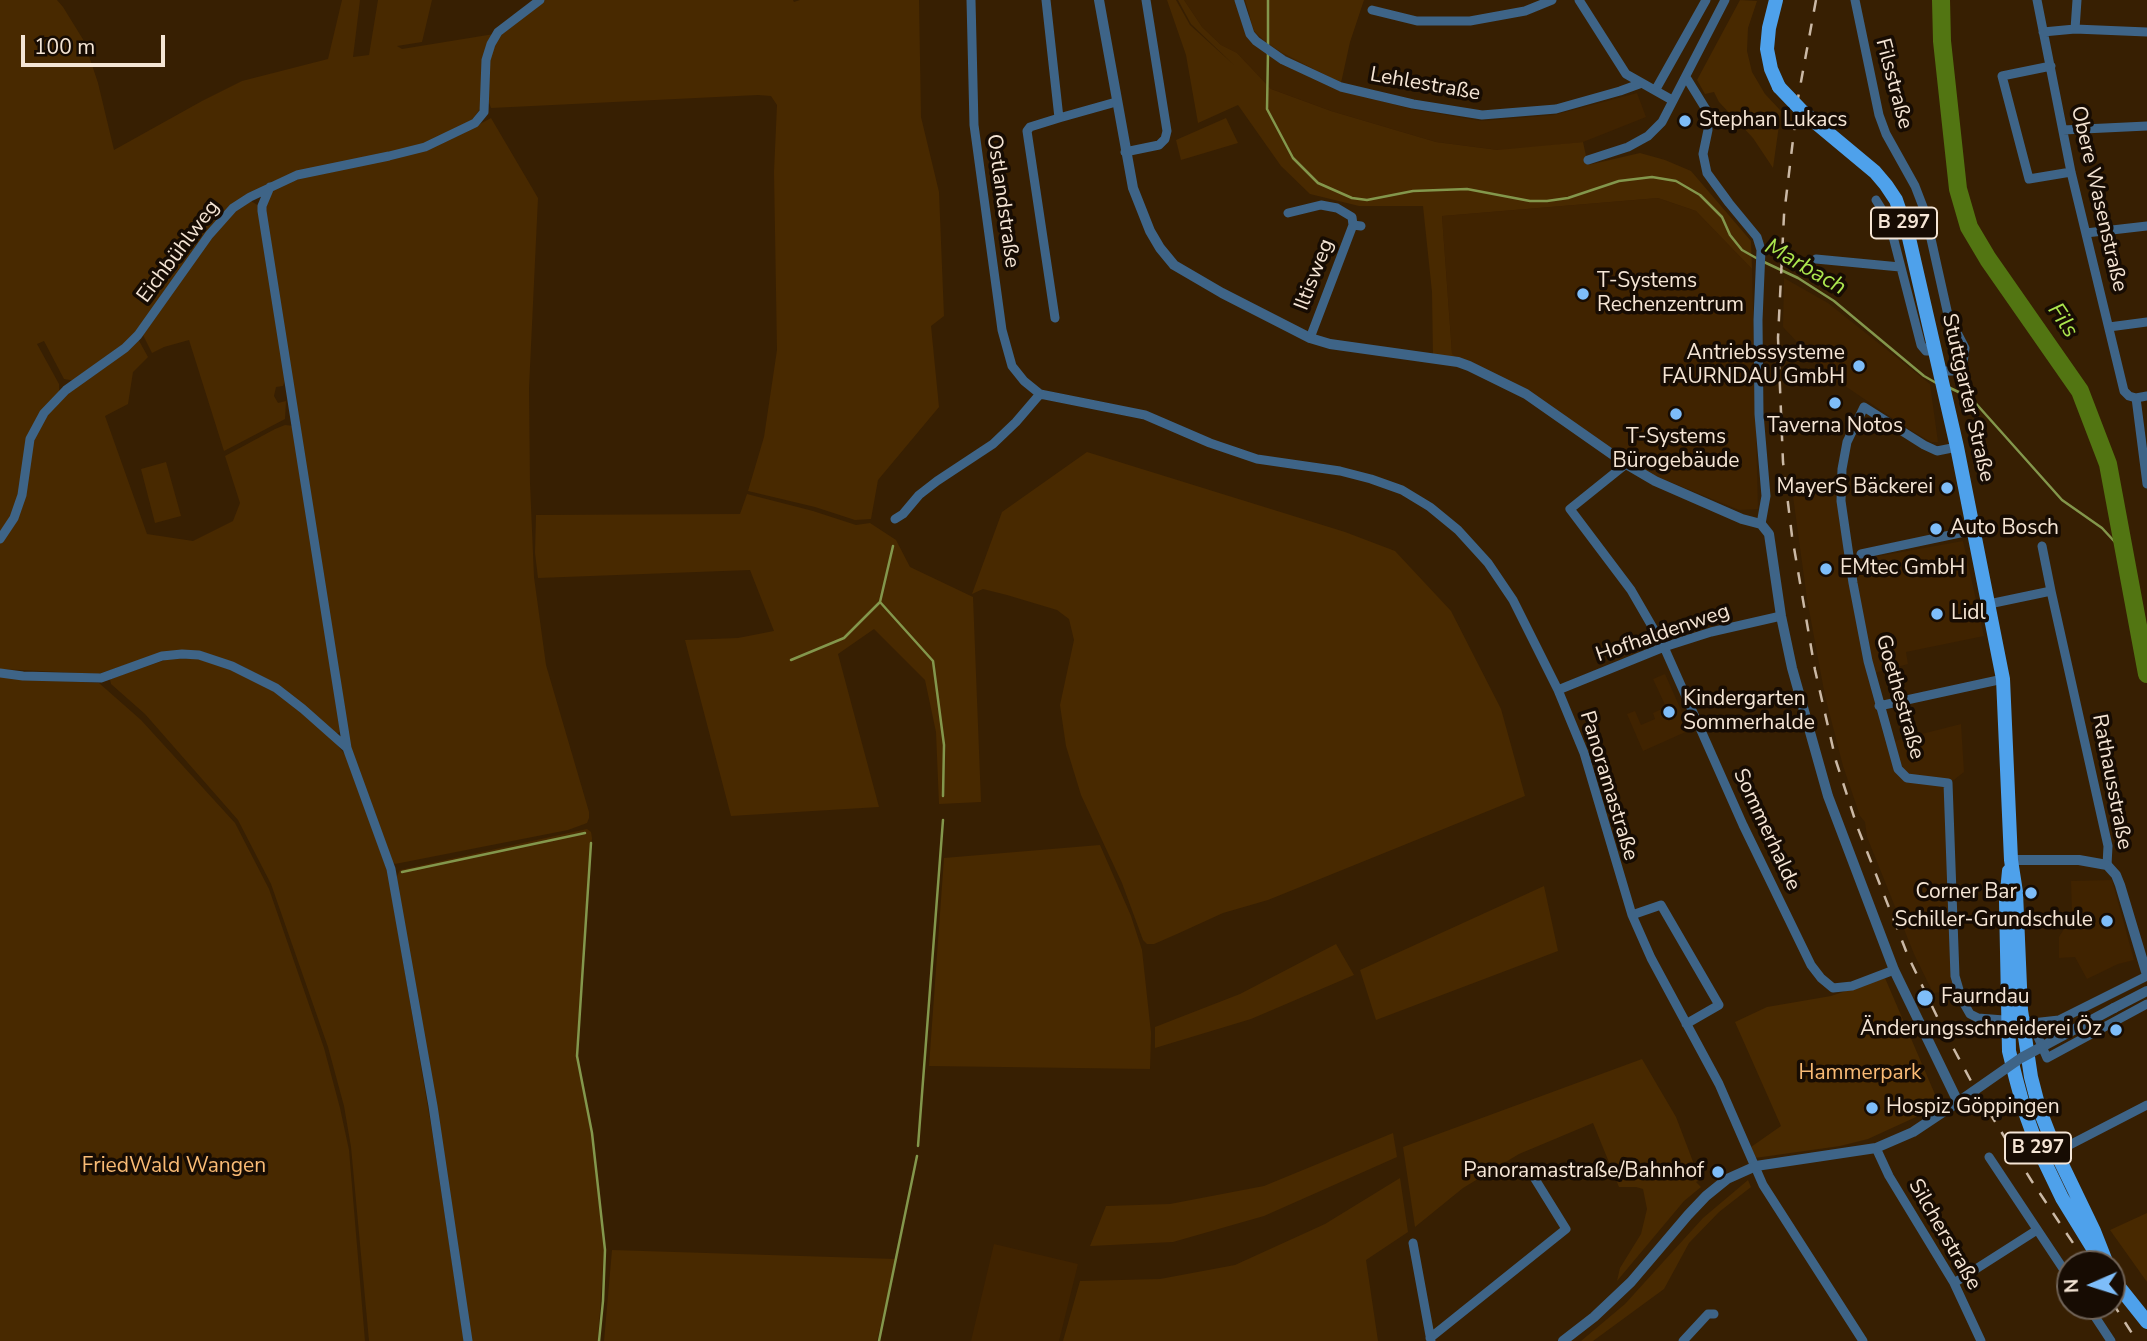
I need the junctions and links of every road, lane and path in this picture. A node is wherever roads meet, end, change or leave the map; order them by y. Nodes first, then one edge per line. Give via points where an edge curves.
1 (540, 0) edge
2 (971, 0) edge
3 (1045, 0) edge
4 (1099, 0) edge
5 (1146, 0) edge
6 (1239, 0) edge
7 (1552, 0) edge
8 (1578, 0) edge
9 (1706, 0) edge
10 (1726, 0) edge
11 (1776, 0) edge
12 (1855, 0) edge
13 (2037, 0) edge
14 (2077, 0) edge
15 (1372, 10) dead end
16 (2075, 29) junction
17 (2043, 32) junction
18 (2147, 32) edge
19 (2051, 66) junction
20 (1686, 77) junction
21 (1642, 83) junction
22 (1656, 89) junction
23 (1672, 100) junction
24 (1116, 102) junction
25 (1059, 118) junction
26 (2147, 126) edge
27 (2063, 130) junction
28 (1125, 152) junction
29 (1588, 160) dead end
30 (2071, 172) junction
31 (270, 187) junction
32 (1876, 200) dead end
33 (1288, 213) dead end
34 (2147, 226) edge
35 (2086, 233) junction
36 (1816, 259) dead end
37 (1900, 267) junction
38 (1055, 318) dead end
39 (2147, 322) edge
40 (2109, 327) junction
41 (1310, 338) junction
42 (1935, 351) junction
43 (1940, 376) junction
44 (1040, 394) junction
45 (2147, 396) edge
46 (2136, 398) junction
47 (1957, 447) junction
48 (1626, 464) junction
49 (2146, 471) edge
50 (2147, 484) edge
51 (895, 519) dead end
52 (1761, 524) junction
53 (1974, 530) junction
54 (0, 539) edge
55 (2042, 546) dead end
56 (1861, 554) dead end
57 (2051, 592) junction
58 (1989, 604) junction
59 (1782, 616) junction
60 (1664, 647) junction
61 (0, 673) edge
62 (2003, 679) junction
63 (1558, 690) junction
64 (1879, 706) junction
65 (347, 748) junction
66 (2011, 860) junction
67 (2107, 865) junction
68 (1632, 915) junction
69 (1894, 970) junction
70 (2147, 975) edge
71 (2147, 990) edge
72 (2147, 1004) edge
73 (2021, 1020) junction
74 (1686, 1024) junction
75 (1958, 1102) junction
76 (2147, 1105) edge
77 (1876, 1148) junction
78 (2061, 1149) junction
79 (1989, 1157) dead end
80 (1756, 1166) junction
81 (1535, 1178) dead end
82 (2037, 1230) junction
83 (1413, 1243) dead end
84 (2096, 1250) edge
85 (2100, 1250) edge
86 (2056, 1258) edge
87 (1954, 1283) junction
88 (2126, 1296) edge
89 (1714, 1314) dead end
90 (2097, 1320) edge
91 (2147, 1322) edge
92 (1430, 1339) edge
93 (468, 1341) edge
94 (1563, 1341) edge
95 (1683, 1341) edge
96 (1863, 1341) edge
97 (1981, 1341) edge
98 (2111, 1341) edge

1 - 31 street, Eichbühlweg via 498,32 491,44 484,112 475,123 425,147 297,175
2 - 44 street, Ostlandstraße via 974,125 1005,348 1012,366
3 - 25 street
4 - 24 street
5 - 28 street via 1167,131 1159,145
6 - 21 street, Lehlestraße via 1256,41 1283,60 1342,87 1413,104 1482,115 1556,109
7 - 15 street via 1525,12 1470,21 1417,22
8 - 21 street via 1626,74
9 - 22 street
10 - 20 street
11 - 42 main road, Stuttgarter Straße / B 297, bridge via 1767,49 1771,69 1780,87 1803,112 1875,172 1896,200
12 - 43 street, Filsstraße via 1880,118 1925,212 1948,315 1965,348 1962,372
13 - 17 street, Obere Wasenstraße
14 - 16 street
16 - 17 street
16 - 18 street
17 - 19 street, Obere Wasenstraße
19 - 27 street, Obere Wasenstraße
19 - 30 street via 2002,76 2029,179
20 - 23 street
20 - 52 street via 1707,111 1703,154 1707,173 1757,237 1761,250 1759,414 1766,496
21 - 22 street
22 - 23 street
23 - 29 street via 1662,122 1648,136
24 - 25 street
24 - 28 street
25 - 38 street via 1027,131
26 - 27 street
27 - 30 street, Obere Wasenstraße
28 - 41 street via 1142,213 1174,265
30 - 35 street, Obere Wasenstraße
31 - 54 street, Eichbühlweg via 233,208 138,335 66,390 44,413 30,439 18,506
31 - 65 street via 262,211
32 - 37 street via 1889,221
33 - 41 street, Iltisweg via 1321,205 1337,208 1357,226
34 - 35 street
35 - 40 street, Obere Wasenstraße
36 - 37 street
37 - 42 street via 1921,345 1926,351
39 - 40 street
40 - 46 street, Obere Wasenstraße via 2124,391
41 - 48 street via 1469,366 1526,394
42 - 43 main road, Stuttgarter Straße / B 297
43 - 47 main road, Stuttgarter Straße / B 297
44 - 51 street via 993,444 937,481
44 - 63 street, Panoramastraße via 1145,415 1257,459 1340,471 1402,490 1458,530 1488,563 1513,600
45 - 46 street
46 - 49 street
47 - 53 main road, Stuttgarter Straße / B 297
47 - 64 street, Goethestraße via 1930,448 1864,407 1847,442 1841,501
48 - 52 street via 1655,481
48 - 60 street, Sommerhalde via 1570,509 1631,590
49 - 50 street
52 - 59 street via 1769,534
53 - 56 street
53 - 58 main road, Stuttgarter Straße / B 297
55 - 57 street, Rathausstraße
57 - 58 street
57 - 67 street, Rathausstraße via 2108,846
58 - 62 main road, Stuttgarter Straße / B 297
59 - 60 street, Hofhaldenweg
59 - 69 street via 1828,796
60 - 63 street, Hofhaldenweg
60 - 69 street, Sommerhalde via 1811,965 1833,988
61 - 65 street via 101,678 162,656 198,655 276,688
62 - 64 street
62 - 66 main road, Stuttgarter Straße / B 297
63 - 68 street, Panoramastraße via 1584,753
64 - 73 street, Goethestraße via 1898,769 1907,778 1948,783 1955,976 1962,1000 1978,1018
65 - 93 street via 391,869
66 - 67 street via 2079,860
66 - 73 main road, Stuttgarter Straße / B 297 via 2006,902
67 - 70 street, Rathausstraße via 2120,885
68 - 74 street, Panoramastraße
68 - 74 street via 1661,905 1719,1005
69 - 75 street
70 - 73 street via 2059,1020
71 - 75 street, bridge via 2021,1058
72 - 73 street via 2047,1058
73 - 78 main road, Stuttgarter Straße / B 297 via 2039,1108
73 - 84 main road, Stuttgarter Straße / B 297 via 2009,1051 2025,1112 2062,1198
74 - 80 street, Panoramastraße
75 - 77 street via 1927,1124
76 - 78 street
77 - 80 street
77 - 87 street, Silcherstraße
78 - 85 main road, Stuttgarter Straße / B 297
79 - 82 street
80 - 94 street via 1727,1179 1706,1196 1631,1282
80 - 96 street, Panoramastraße via 1773,1202
81 - 92 street via 1566,1229
82 - 86 street
82 - 87 street
83 - 92 street
87 - 97 street, Silcherstraße
88 - 91 main road
89 - 95 street via 1707,1314
90 - 98 street

